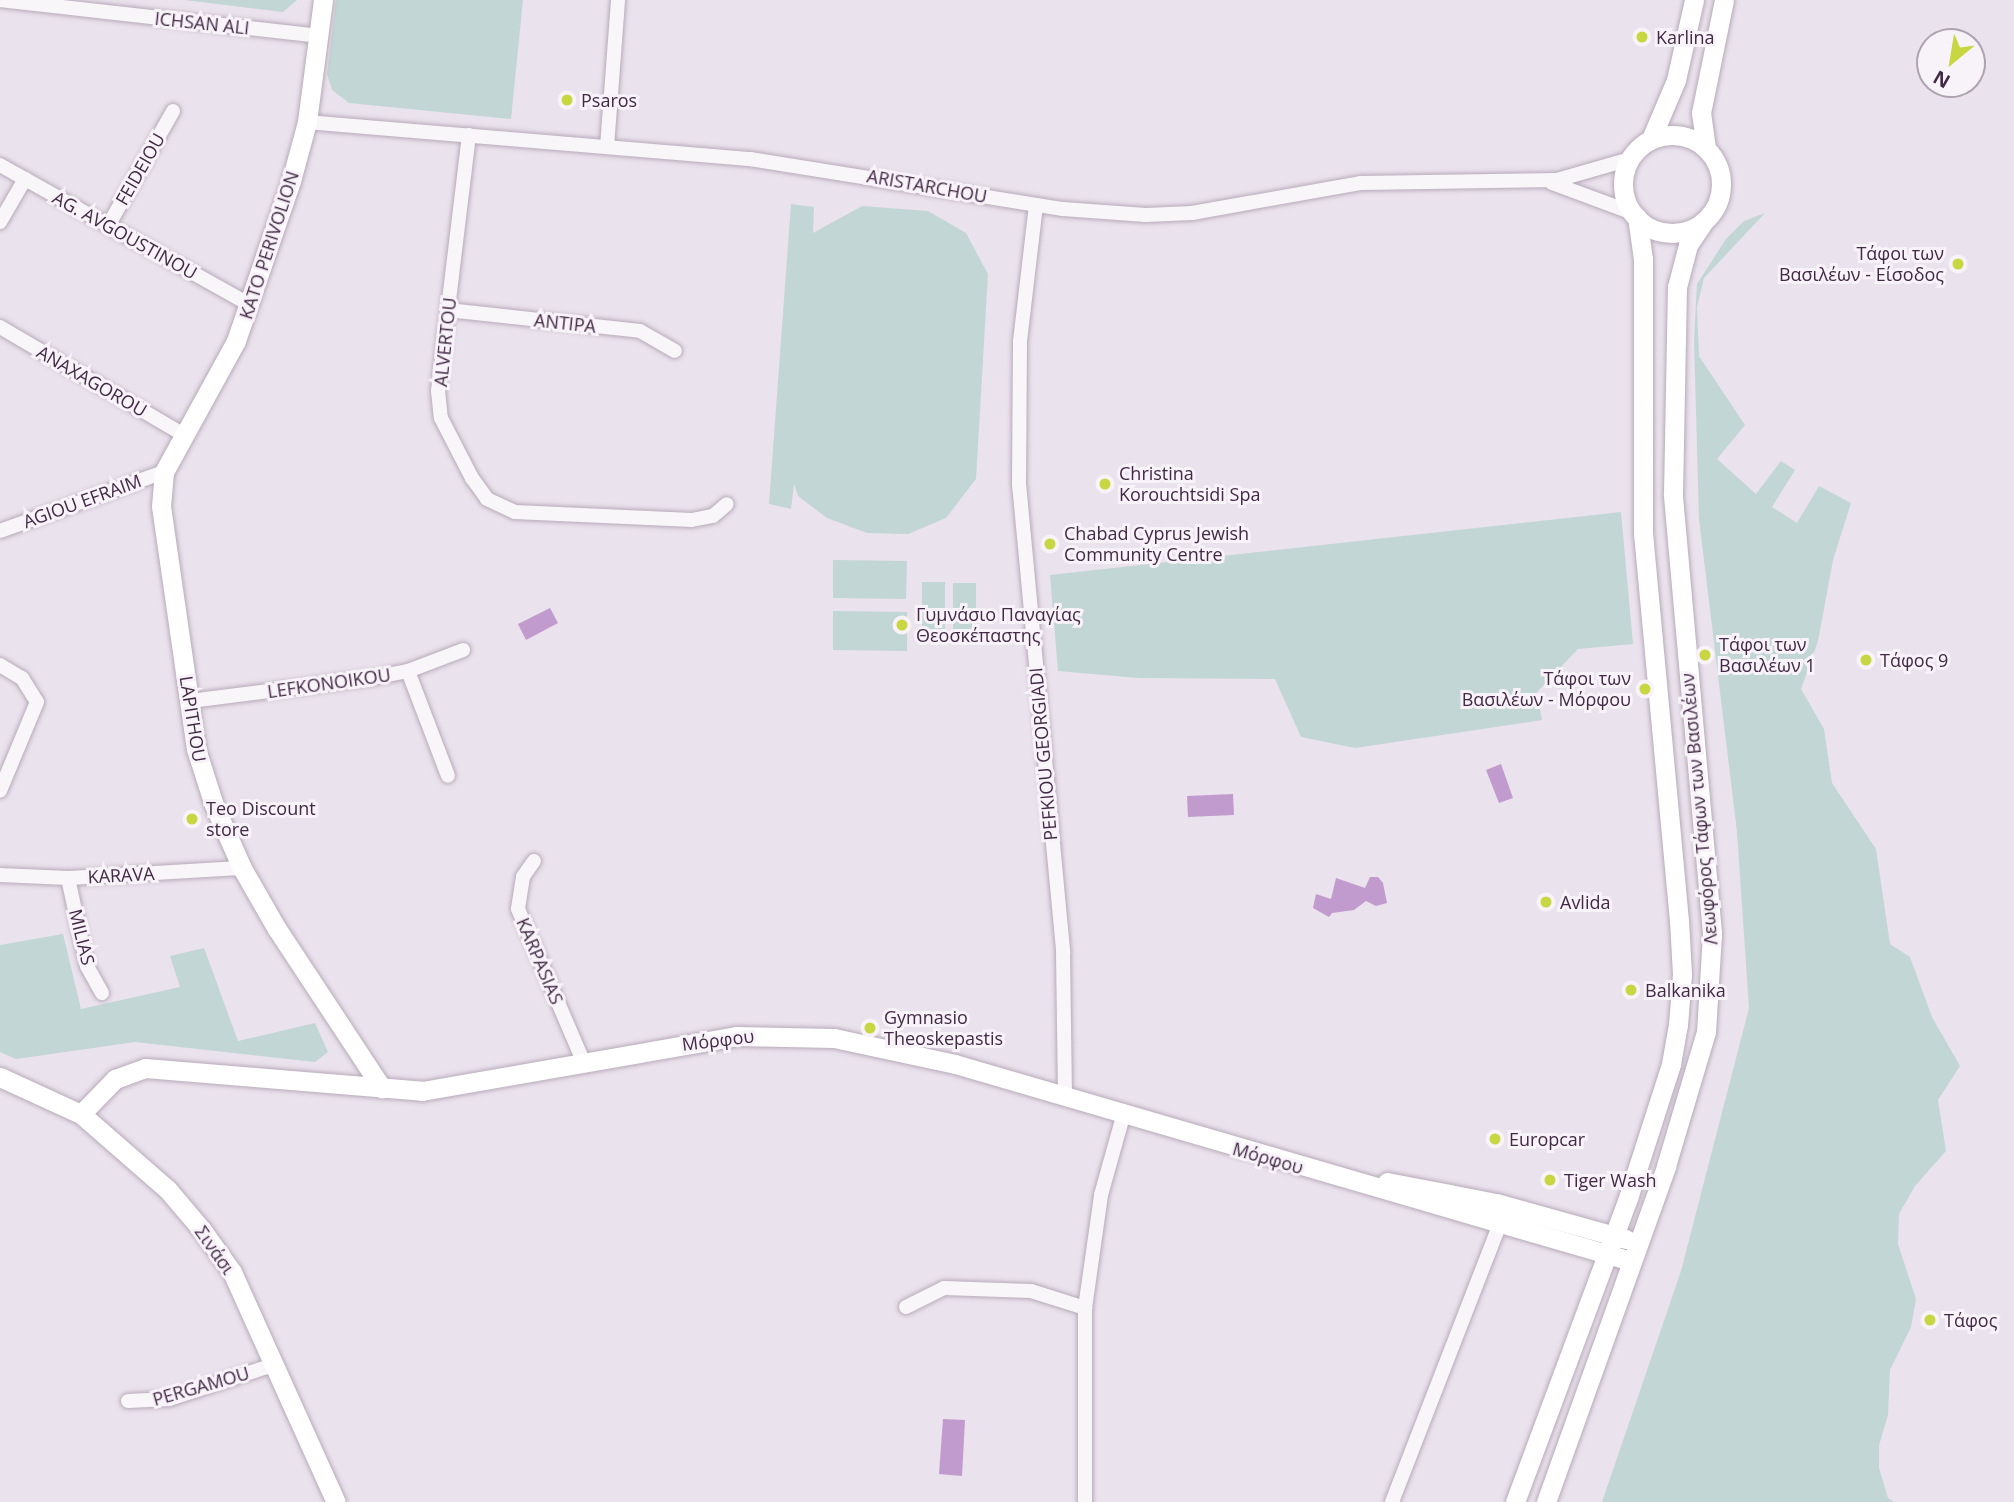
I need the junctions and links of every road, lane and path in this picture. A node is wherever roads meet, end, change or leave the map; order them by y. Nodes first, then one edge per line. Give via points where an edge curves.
1 (0, 0) edge
2 (323, 0) edge
3 (618, 0) edge
4 (1693, 0) edge
5 (1724, 0) edge
6 (320, 36) junction
7 (173, 111) dead end
8 (307, 122) junction
9 (468, 135) junction
10 (1651, 139) junction
11 (607, 147) junction
12 (1706, 148) junction
13 (1630, 159) junction
14 (0, 165) edge
15 (25, 179) junction
16 (1544, 181) junction
17 (1036, 205) junction
18 (1635, 215) junction
19 (1704, 221) junction
20 (0, 222) edge
21 (108, 226) junction
22 (250, 305) junction
23 (448, 310) junction
24 (0, 327) edge
25 (675, 351) dead end
26 (184, 435) junction
27 (164, 472) junction
28 (727, 504) dead end
29 (0, 531) edge
30 (463, 650) dead end
31 (0, 665) edge
32 (408, 671) junction
33 (190, 701) junction
34 (449, 776) dead end
35 (0, 791) edge
36 (534, 861) dead end
37 (242, 868) junction
38 (0, 874) edge
39 (68, 878) junction
40 (102, 993) dead end
41 (583, 1061) junction
42 (0, 1076) edge
43 (382, 1088) junction
44 (1065, 1095) junction
45 (81, 1114) junction
46 (1123, 1116) junction
47 (1357, 1182) junction
48 (1501, 1221) junction
49 (1611, 1244) junction
50 (1634, 1252) junction
51 (906, 1307) dead end
52 (1085, 1308) junction
53 (273, 1365) junction
54 (128, 1401) dead end
55 (336, 1502) edge
56 (1085, 1502) edge
57 (1392, 1502) edge
58 (1515, 1502) edge
59 (1546, 1502) edge

1 - 6 street, ICHSAN ALI
2 - 6 street, KATO PERIVOLION
3 - 11 street
4 - 10 street via 1676,80
5 - 12 street via 1701,113
6 - 8 street, KATO PERIVOLION
7 - 21 street, FEIDEIOU
8 - 9 street, ARISTARCHOU
8 - 22 street, KATO PERIVOLION
9 - 11 street, ARISTARCHOU
9 - 23 street, ALVERTOU
10 - 12 street via 1677,135
10 - 13 street
11 - 17 street, ARISTARCHOU via 817,168
12 - 19 street via 1719,170 1721,185 1719,200
13 - 16 street, ARISTARCHOU via 1573,178
13 - 18 street via 1624,192
14 - 15 street, AG. AVGOUSTINOU
15 - 20 street
15 - 21 street, AG. AVGOUSTINOU
16 - 17 street, ARISTARCHOU via 1362,183 1192,213 1122,214
16 - 18 street, ARISTARCHOU
17 - 44 street, PEFKIOU GEORGIADI via 1020,342 1019,484 1063,953 1068,1055
18 - 19 street via 1670,233
18 - 49 street, Λεωφόρος Τάφων των Βασιλέων via 1643,259 1643,534 1682,974 1671,1064
19 - 50 street, Λεωφόρος Τάφων των Βασιλέων via 1688,245 1677,287 1673,494 1709,894 1711,991 1696,1073
21 - 22 street, AG. AVGOUSTINOU
22 - 26 street, KATO PERIVOLION via 222,370
23 - 25 street, ANTIPA via 640,331
23 - 28 street, ALVERTOU via 438,391 441,418 487,499 515,512 692,520 713,516
24 - 26 street, ANAXAGOROU
26 - 27 street, KATO PERIVOLION
27 - 29 street, AGIOU EFRAIM
27 - 33 street, LAPITHOU via 162,506
30 - 32 street, LEFKONOIKOU
31 - 35 street via 22,678 37,702
32 - 33 street, LEFKONOIKOU
32 - 34 street
33 - 37 street, LAPITHOU via 203,775
36 - 41 street, KARPASIAS via 523,877 519,909
37 - 39 street, KARAVA
37 - 43 street, LAPITHOU
38 - 39 street, KARAVA
39 - 40 street, MILIAS via 87,966
41 - 43 street, Μόρφου via 453,1088
41 - 44 street, Μόρφου via 736,1036 787,1034 872,1044
42 - 45 street, Σινάσι
43 - 45 street, Μόρφου via 145,1068 115,1079
44 - 46 street, Μόρφου
45 - 53 street, Σινάσι via 168,1190 202,1230 232,1272
46 - 47 street, Μόρφου
46 - 52 street via 1101,1195
47 - 48 street, Μόρφου
47 - 49 street, Μόρφου via 1419,1185
48 - 49 street, Μόρφου
48 - 57 street
49 - 50 street, Μόρφου
49 - 58 street, Λεωφόρος Τάφων των Βασιλέων
50 - 59 street, Λεωφόρος Τάφων των Βασιλέων
51 - 52 street via 944,1288 1031,1291
52 - 56 street
53 - 54 street, PERGAMOU via 169,1399
53 - 55 street, Σινάσι

